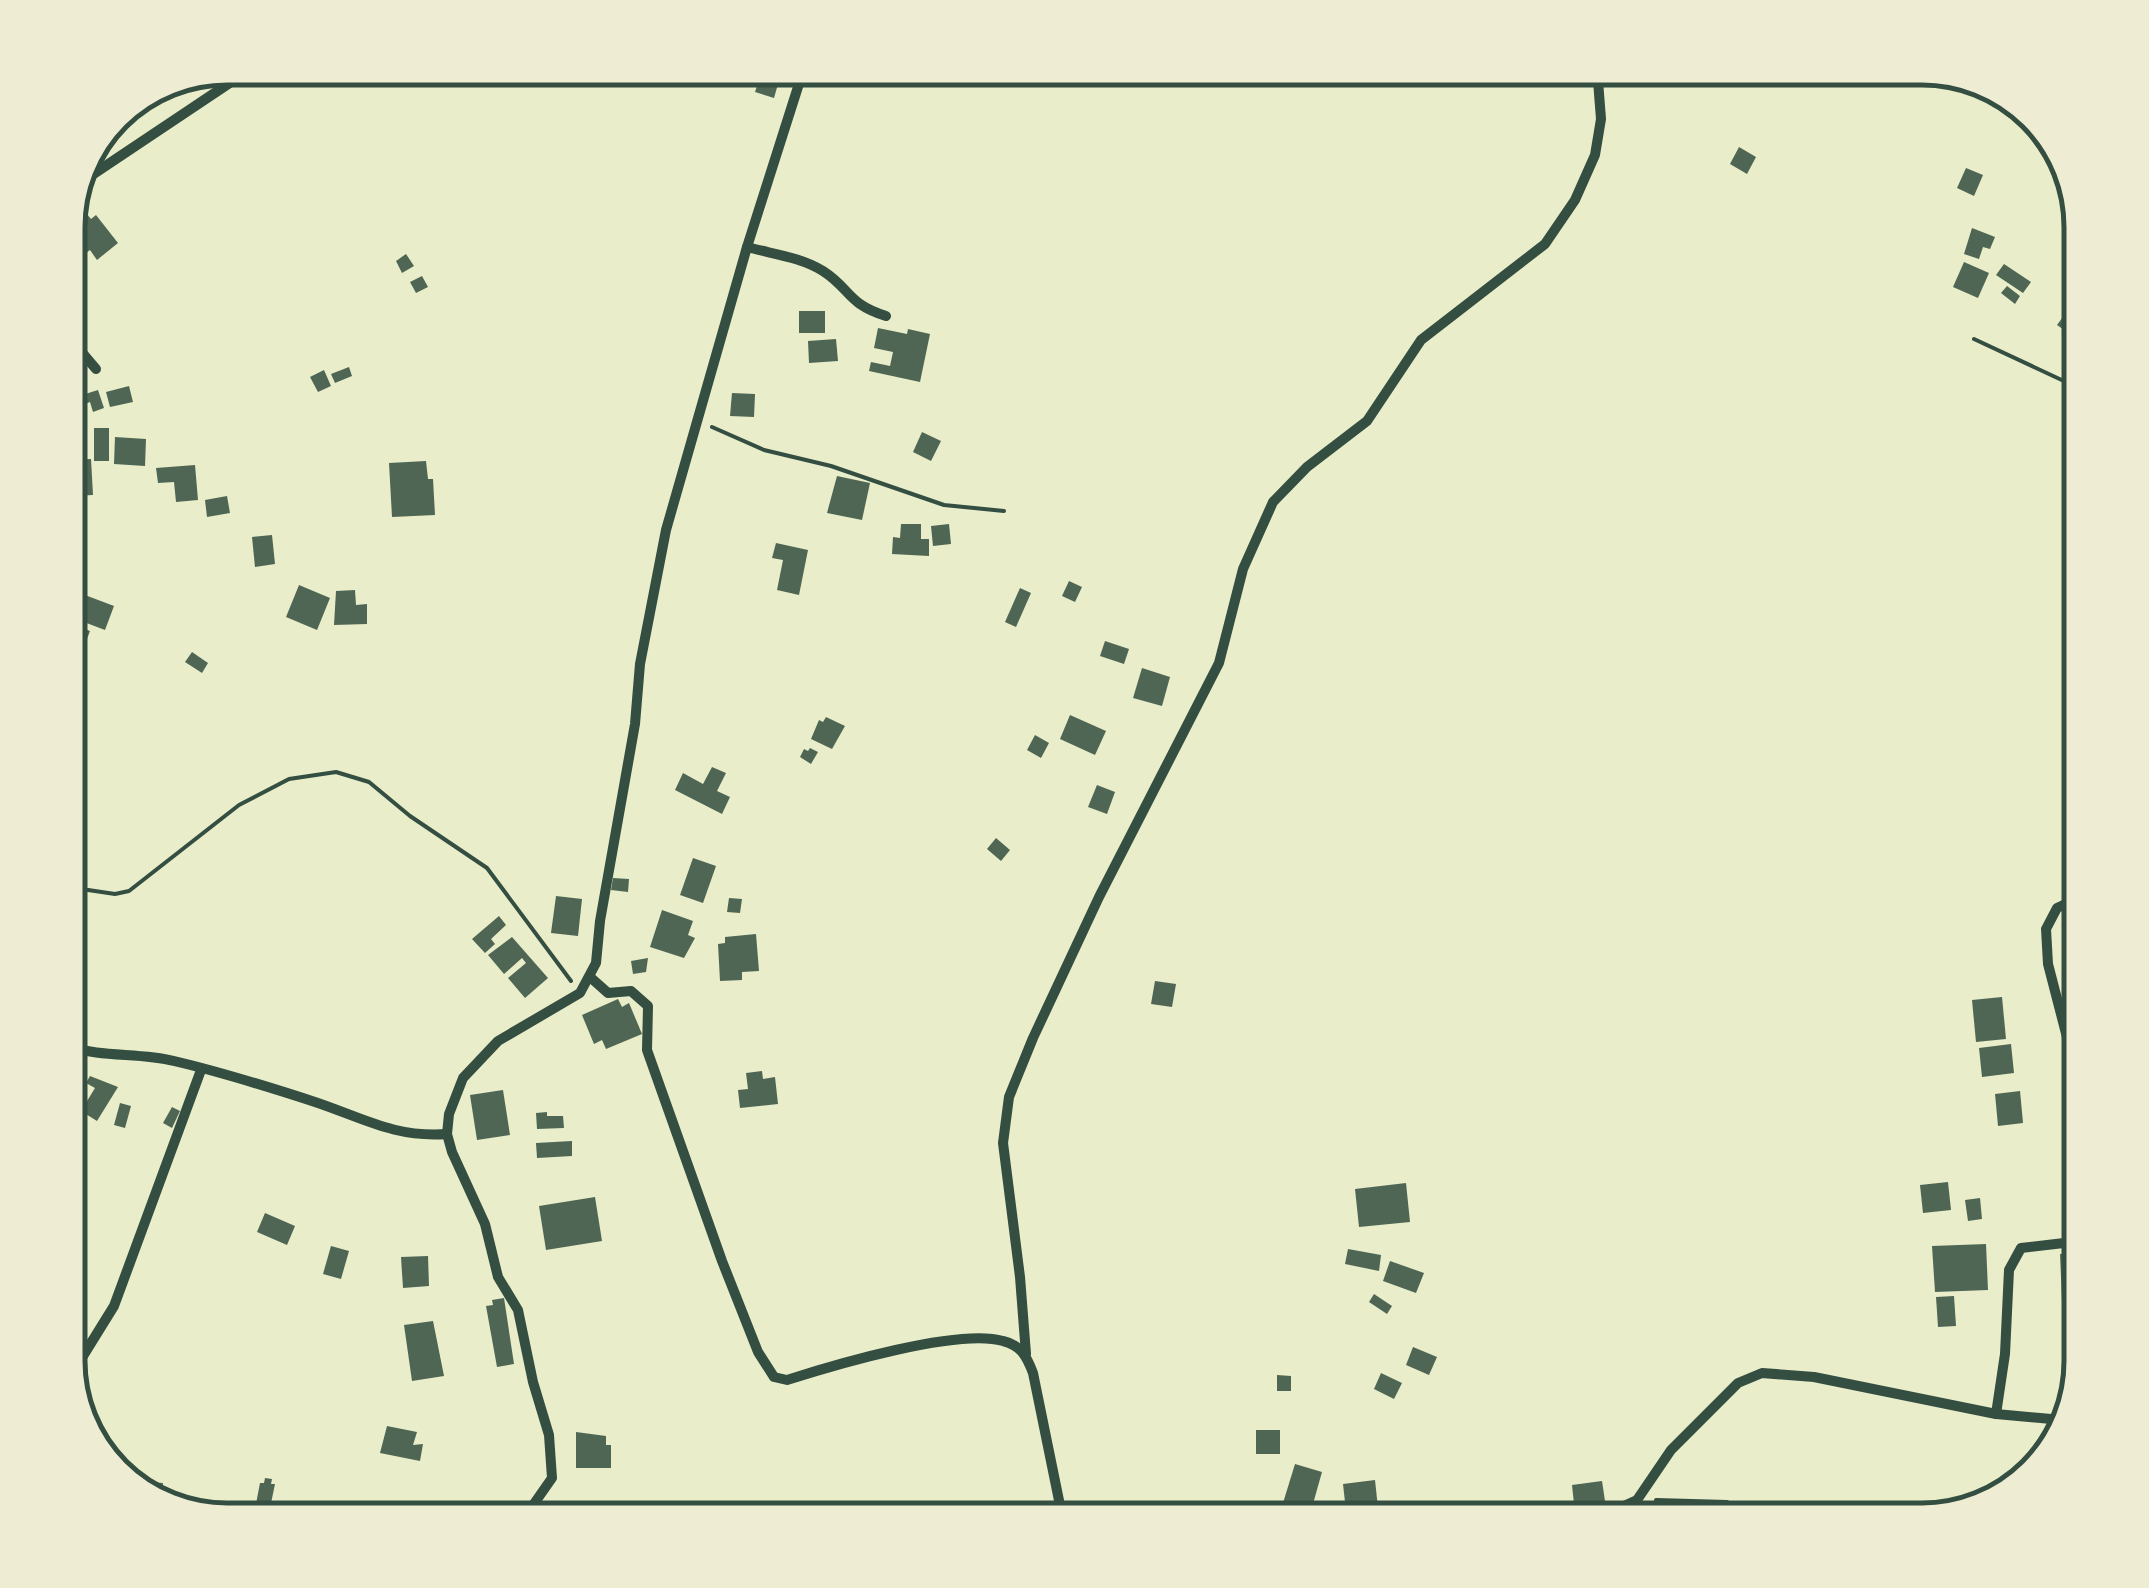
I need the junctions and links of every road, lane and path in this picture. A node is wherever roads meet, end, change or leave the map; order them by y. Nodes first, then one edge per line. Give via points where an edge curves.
1 (227, 85) edge
2 (799, 85) edge
3 (1598, 85) edge
4 (97, 172) edge
5 (747, 247) junction
6 (886, 316) dead end
7 (1974, 340) dead end
8 (85, 356) edge
9 (96, 369) dead end
10 (2064, 381) edge
11 (699, 420) junction
12 (1004, 511) dead end
13 (85, 887) edge
14 (2064, 905) edge
15 (590, 977) junction
16 (580, 993) junction
17 (2064, 1026) edge
18 (85, 1052) edge
19 (201, 1070) junction
20 (447, 1134) junction
21 (2064, 1243) edge
22 (85, 1353) edge
23 (1026, 1354) junction
24 (1996, 1414) junction
25 (2051, 1419) edge
26 (1637, 1500) junction
27 (534, 1503) edge
28 (1060, 1503) edge
29 (1630, 1503) edge
30 (1729, 1503) edge

1 - 4 street
2 - 5 street
3 - 23 street via 1594,155 1545,244 1421,340 1368,421 1306,467 1273,502 1243,569 1219,664 1099,897 1009,1097 1002,1143
5 - 6 street via 812,266 862,308
5 - 11 street
7 - 10 path
8 - 9 street
11 - 12 path via 764,450 944,504
11 - 15 street via 666,530
13 - 16 path via 129,891 239,805 290,779 336,772 368,782 487,868
14 - 17 street via 2046,929
15 - 16 street
15 - 23 street via 608,993 630,991 648,1006 648,1050 722,1261 774,1377 788,1380 948,1340 1006,1341
16 - 20 street via 498,1041 463,1078
18 - 19 street via 172,1060
19 - 20 street via 380,1128
19 - 22 street via 114,1306
20 - 27 street via 498,1277 518,1310 550,1435 552,1478
21 - 24 street via 2022,1248 2009,1270
23 - 28 street
24 - 25 street
24 - 26 street via 1814,1377 1762,1373 1738,1383 1672,1450
26 - 29 street
26 - 30 path

